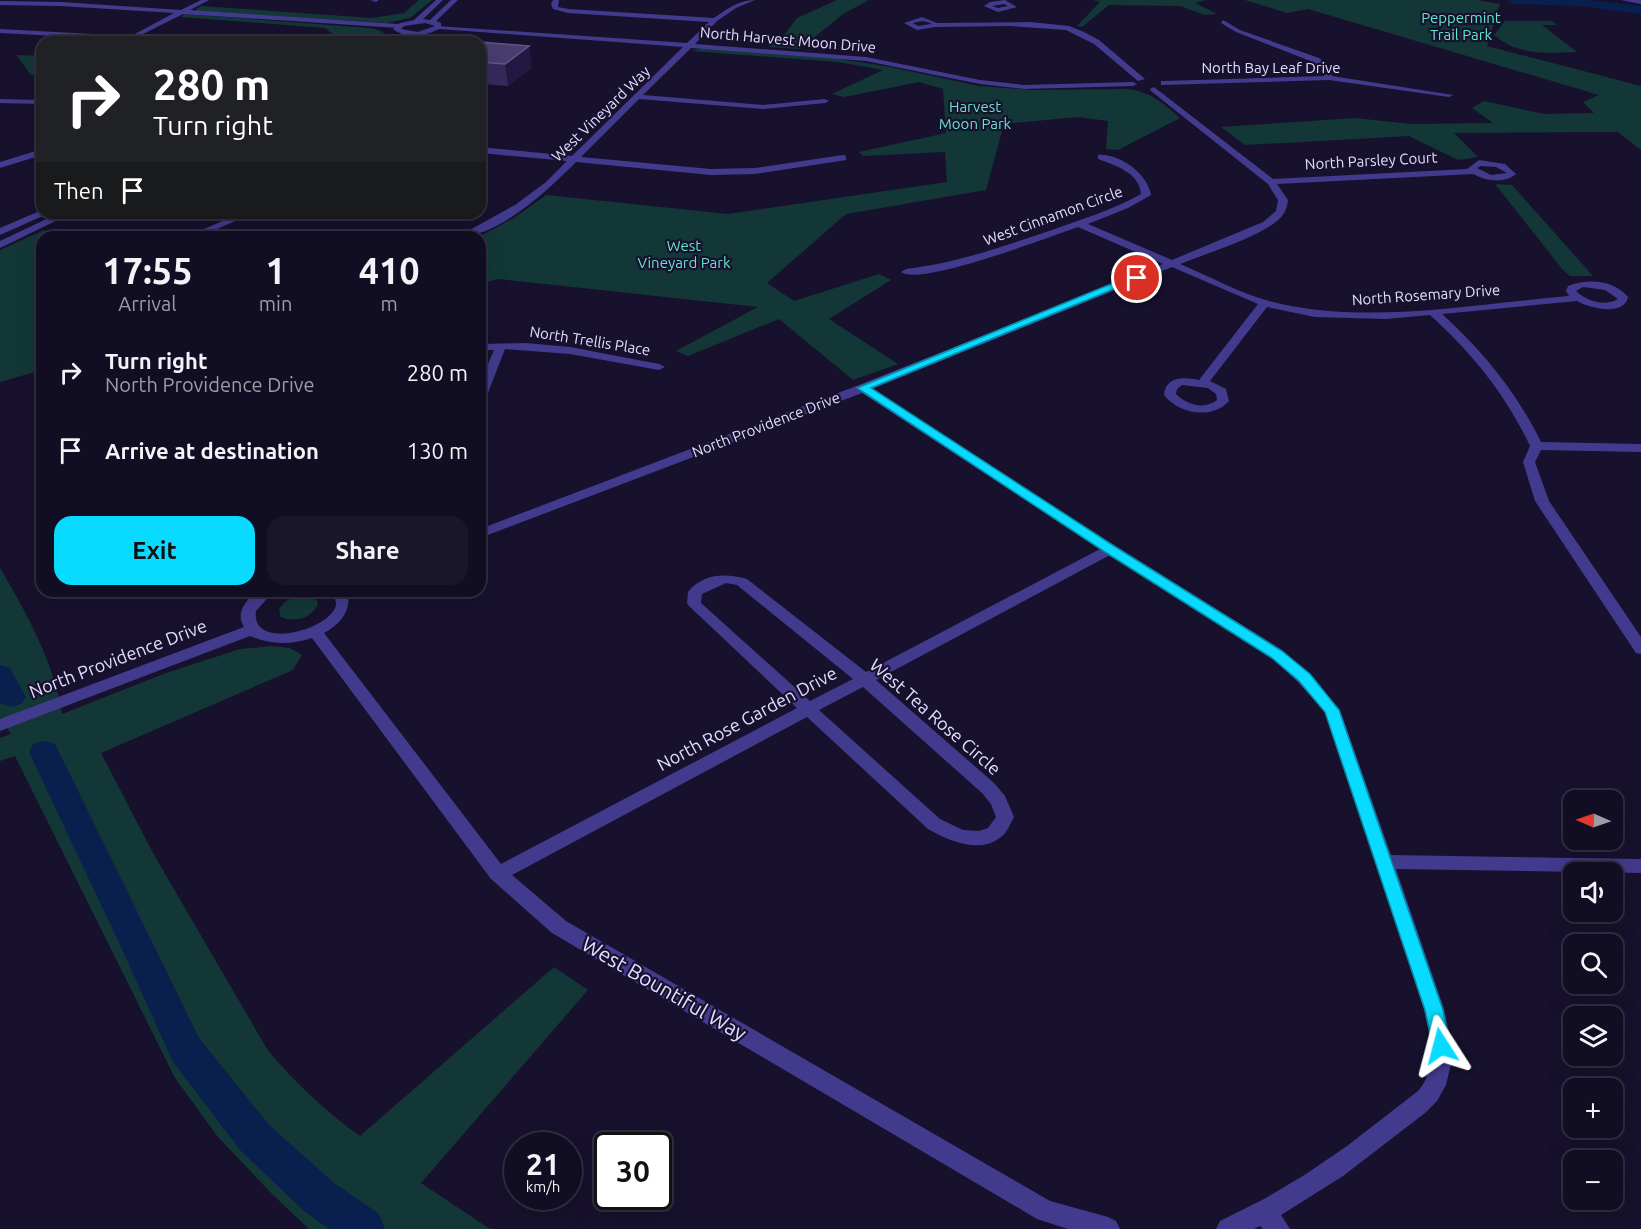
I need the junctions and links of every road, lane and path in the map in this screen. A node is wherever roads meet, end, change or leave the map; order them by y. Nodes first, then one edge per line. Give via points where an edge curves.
1 (68, 0) edge
2 (206, 0) edge
3 (440, 0) edge
4 (455, 0) edge
5 (752, 0) edge
6 (1624, 0) edge
7 (1641, 2) edge
8 (0, 3) edge
9 (61, 4) junction
10 (556, 4) edge
11 (1003, 10) dead end
12 (185, 11) junction
13 (417, 21) junction
14 (432, 21) junction
15 (716, 21) junction
16 (1223, 22) dead end
17 (935, 25) dead end
18 (1014, 25) junction
19 (439, 27) junction
20 (0, 30) edge
21 (397, 31) junction
22 (420, 33) junction
23 (134, 36) joint
24 (416, 36) edge
25 (692, 45) junction
26 (1329, 78) junction
27 (1141, 79) junction
28 (1153, 82) junction
29 (1133, 84) junction
30 (1449, 95) dead end
31 (638, 97) junction
32 (0, 101) edge
33 (825, 101) dead end
34 (36, 102) edge
35 (486, 151) edge
36 (36, 154) edge
37 (1101, 157) dead end
38 (843, 158) dead end
39 (574, 159) junction
40 (0, 165) edge
41 (1473, 171) dead end
42 (1271, 182) junction
43 (36, 216) edge
44 (54, 219) edge
45 (234, 219) edge
46 (1079, 224) junction
47 (209, 229) dead end
48 (476, 231) edge
49 (0, 232) edge
50 (0, 245) edge
51 (1170, 264) junction
52 (906, 272) dead end
53 (1577, 298) dead end
54 (1264, 303) junction
55 (1433, 312) junction
56 (501, 346) junction
57 (486, 347) edge
58 (659, 367) dead end
59 (1203, 382) dead end
60 (486, 383) edge
61 (863, 388) junction
62 (1536, 447) junction
63 (1641, 448) edge
64 (486, 532) edge
65 (1110, 549) junction
66 (261, 597) edge
67 (344, 597) edge
68 (251, 630) junction
69 (315, 632) junction
70 (1641, 649) edge
71 (864, 679) junction
72 (808, 710) junction
73 (0, 725) edge
74 (1384, 862) junction
75 (1641, 866) edge
76 (498, 874) junction
77 (1271, 1221) edge
78 (1108, 1229) edge
79 (1228, 1229) edge

1 - 9 street
2 - 12 street
3 - 13 street
4 - 14 street
5 - 15 street, West Vineyard Way via 734,7
6 - 7 street
8 - 9 street
9 - 12 street
10 - 15 street via 568,11
11 - 18 street
12 - 21 street
12 - 23 street
13 - 14 street
13 - 21 street
14 - 19 street
15 - 25 street, West Vineyard Way
16 - 26 street via 1316,60 1325,67
17 - 18 street
18 - 27 street via 1060,27 1081,33
19 - 22 street
19 - 25 street, North Harvest Moon Drive
20 - 23 street
21 - 22 street
22 - 24 street
25 - 29 street, North Harvest Moon Drive via 866,59 1024,87
25 - 31 street, West Vineyard Way
26 - 28 street, North Bay Leaf Drive via 1164,83 1162,87
26 - 30 street, North Bay Leaf Drive
27 - 28 street
27 - 29 street via 1132,81
28 - 29 street, North Harvest Moon Drive
28 - 42 street
31 - 33 street via 763,107
31 - 39 street, West Vineyard Way
32 - 34 street
35 - 39 street
36 - 40 street
37 - 46 street, West Cinnamon Circle via 1136,174 1144,182 1146,195
38 - 39 street via 729,173
39 - 48 street, West Vineyard Way via 522,206
41 - 42 street, North Parsley Court
42 - 51 street, North Providence Drive via 1283,200 1281,212 1264,226
43 - 49 street
44 - 50 street
45 - 47 street
46 - 51 street, North Rosemary Drive
46 - 52 street, West Cinnamon Circle via 966,262
51 - 54 street, North Rosemary Drive
51 - 61 street, North Providence Drive
53 - 55 street, North Rosemary Drive
54 - 55 street, North Rosemary Drive via 1315,314 1351,316
54 - 59 street
55 - 62 street via 1471,347 1502,385
56 - 57 street, North Trellis Place
56 - 58 street, North Trellis Place via 553,348
56 - 60 street
61 - 64 street, North Providence Drive
61 - 65 street
62 - 63 street
62 - 70 street via 1529,462 1542,501
65 - 71 street, North Rose Garden Drive
65 - 74 street via 1277,654 1304,678 1332,710
66 - 68 street via 247,615
67 - 69 street via 338,615
68 - 69 street via 273,638
68 - 73 street, North Providence Drive
69 - 76 street, West Bountiful Way
71 - 72 street, North Rose Garden Drive
71 - 72 street, West Tea Rose Circle via 742,582 725,578 695,592 694,603 700,611
71 - 72 street, West Tea Rose Circle via 999,801 1005,817 994,833 977,839 954,835 934,824
72 - 76 street, North Rose Garden Drive
74 - 75 street
74 - 77 street via 1436,1018 1441,1050 1438,1075 1429,1094
76 - 78 street, West Bountiful Way via 559,927 1045,1211
77 - 79 street

